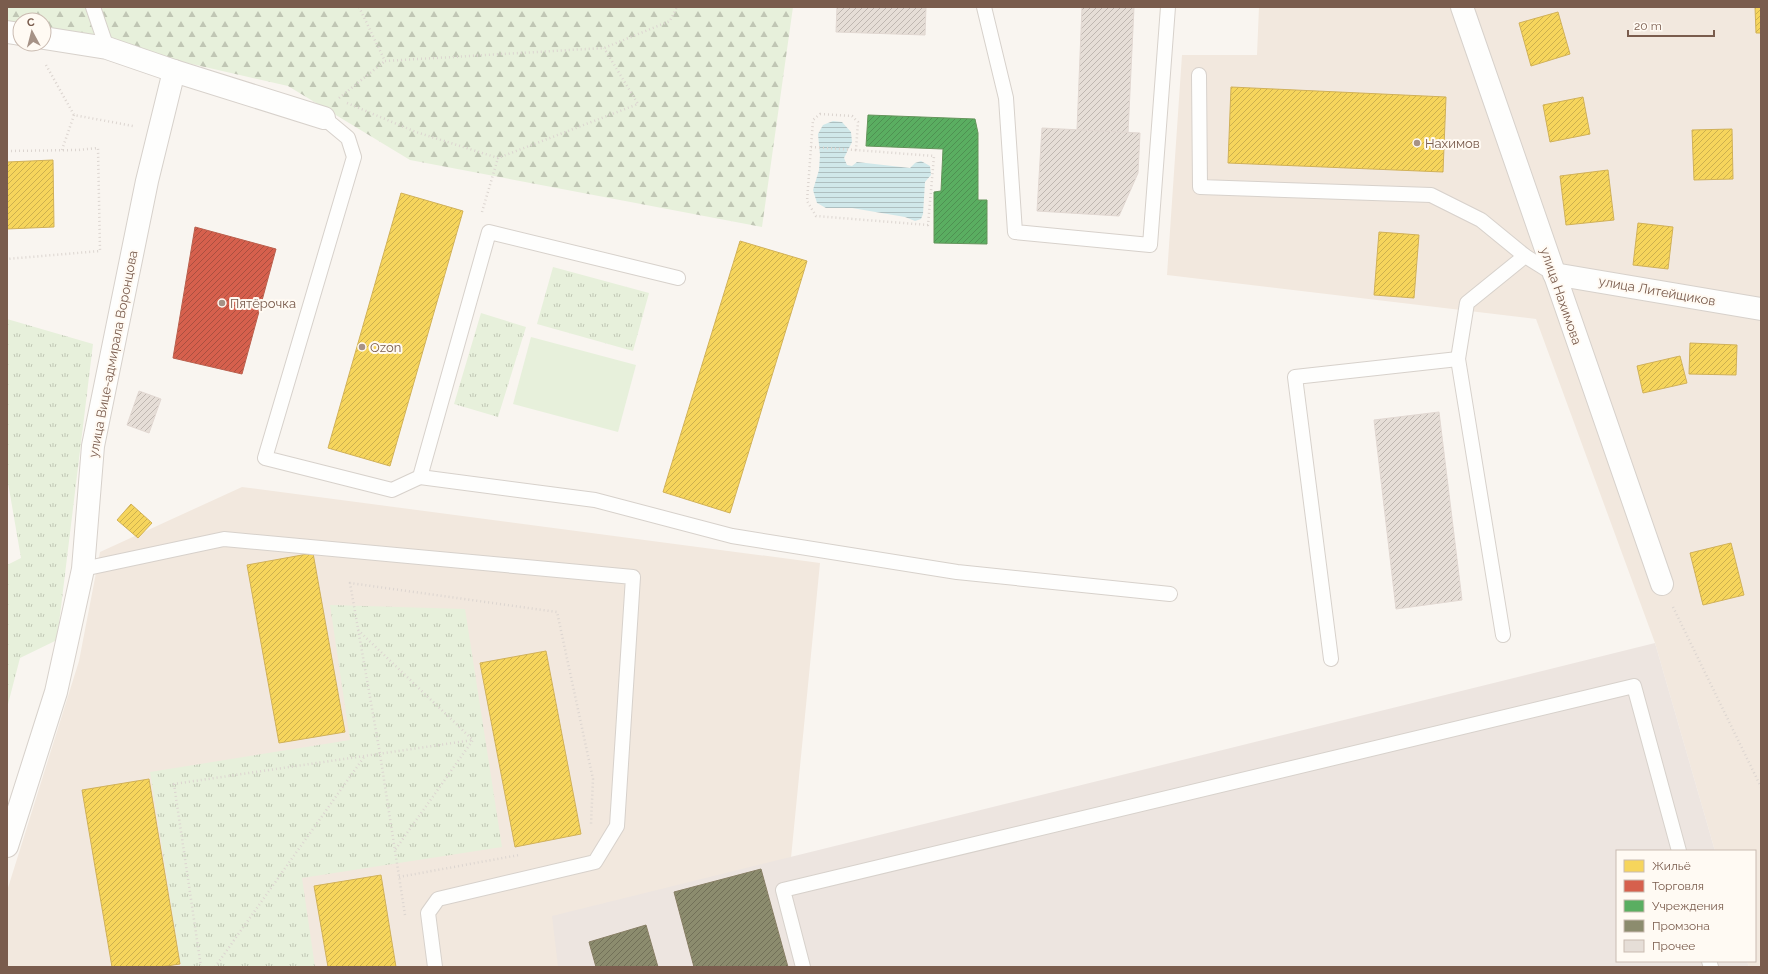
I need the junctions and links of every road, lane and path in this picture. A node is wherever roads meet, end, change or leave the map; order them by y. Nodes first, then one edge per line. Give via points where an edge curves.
1 (93, 7) edge
2 (359, 7) edge
3 (677, 7) edge
4 (984, 7) edge
5 (1168, 7) edge
6 (1462, 7) edge
7 (52, 39) edge
8 (107, 48) junction
9 (604, 48) junction
10 (385, 61) junction
11 (45, 63) dead end
12 (174, 71) junction
13 (1199, 75) dead end
14 (74, 115) junction
15 (324, 118) joint
16 (160, 131) junction
17 (812, 147) junction
18 (62, 150) junction
19 (856, 150) junction
20 (7, 151) edge
21 (498, 158) junction
22 (479, 219) dead end
23 (1525, 256) junction
24 (7, 259) edge
25 (1554, 274) junction
26 (678, 278) dead end
27 (1761, 309) edge
28 (1458, 359) junction
29 (420, 476) junction
30 (83, 569) junction
31 (1662, 584) joint
32 (1170, 594) dead end
33 (358, 630) junction
34 (1503, 635) dead end
35 (1331, 659) dead end
36 (473, 740) junction
37 (380, 754) junction
38 (364, 756) junction
39 (1761, 787) edge
40 (591, 826) dead end
41 (7, 846) edge
42 (1679, 850) edge
43 (395, 851) junction
44 (521, 855) dead end
45 (399, 877) junction
46 (406, 922) dead end
47 (201, 967) edge
48 (215, 967) edge
49 (435, 967) edge
50 (803, 967) edge

1 - 8 lane
2 - 10 path
3 - 9 path via 670,21
4 - 5 lane via 1006,98 1015,232 1150,244
6 - 25 street, улица Нахимова
7 - 8 street
8 - 12 street
9 - 10 path
9 - 21 path via 638,104
10 - 21 path via 337,99 416,132
11 - 14 path
12 - 15 street
12 - 16 street, улица Вице-адмирала Воронцова
13 - 23 lane via 1200,187 1431,194 1481,220
14 - 16 path
14 - 18 path
15 - 29 lane via 348,138 354,157 265,458 392,490
16 - 30 street, улица Вице-адмирала Воронцова via 147,181 93,446
17 - 19 path
17 - 19 path via 814,120 820,114 852,116 858,122
17 - 19 path via 807,201 816,216 928,225 934,156
18 - 20 path
18 - 24 path via 98,148 100,251
21 - 22 path
23 - 25 lane
23 - 28 lane via 1467,303
25 - 27 street, улица Литейщиков
25 - 31 street, улица Нахимова
26 - 29 lane via 489,232
28 - 34 lane
28 - 35 lane via 1295,377
29 - 32 lane via 595,500 732,536 951,571
30 - 41 street, улица Вице-адмирала Воронцова via 56,692
30 - 49 lane via 224,539 633,577 617,826 595,862 438,898 428,913
31 - 39 path
33 - 36 path
33 - 37 path
33 - 40 path via 350,584 557,612 593,779
36 - 37 path
36 - 43 path
37 - 38 path
37 - 43 path
38 - 47 path via 174,784
38 - 48 path
42 - 50 lane via 1634,686 783,890
43 - 45 path
44 - 45 path
45 - 46 path

